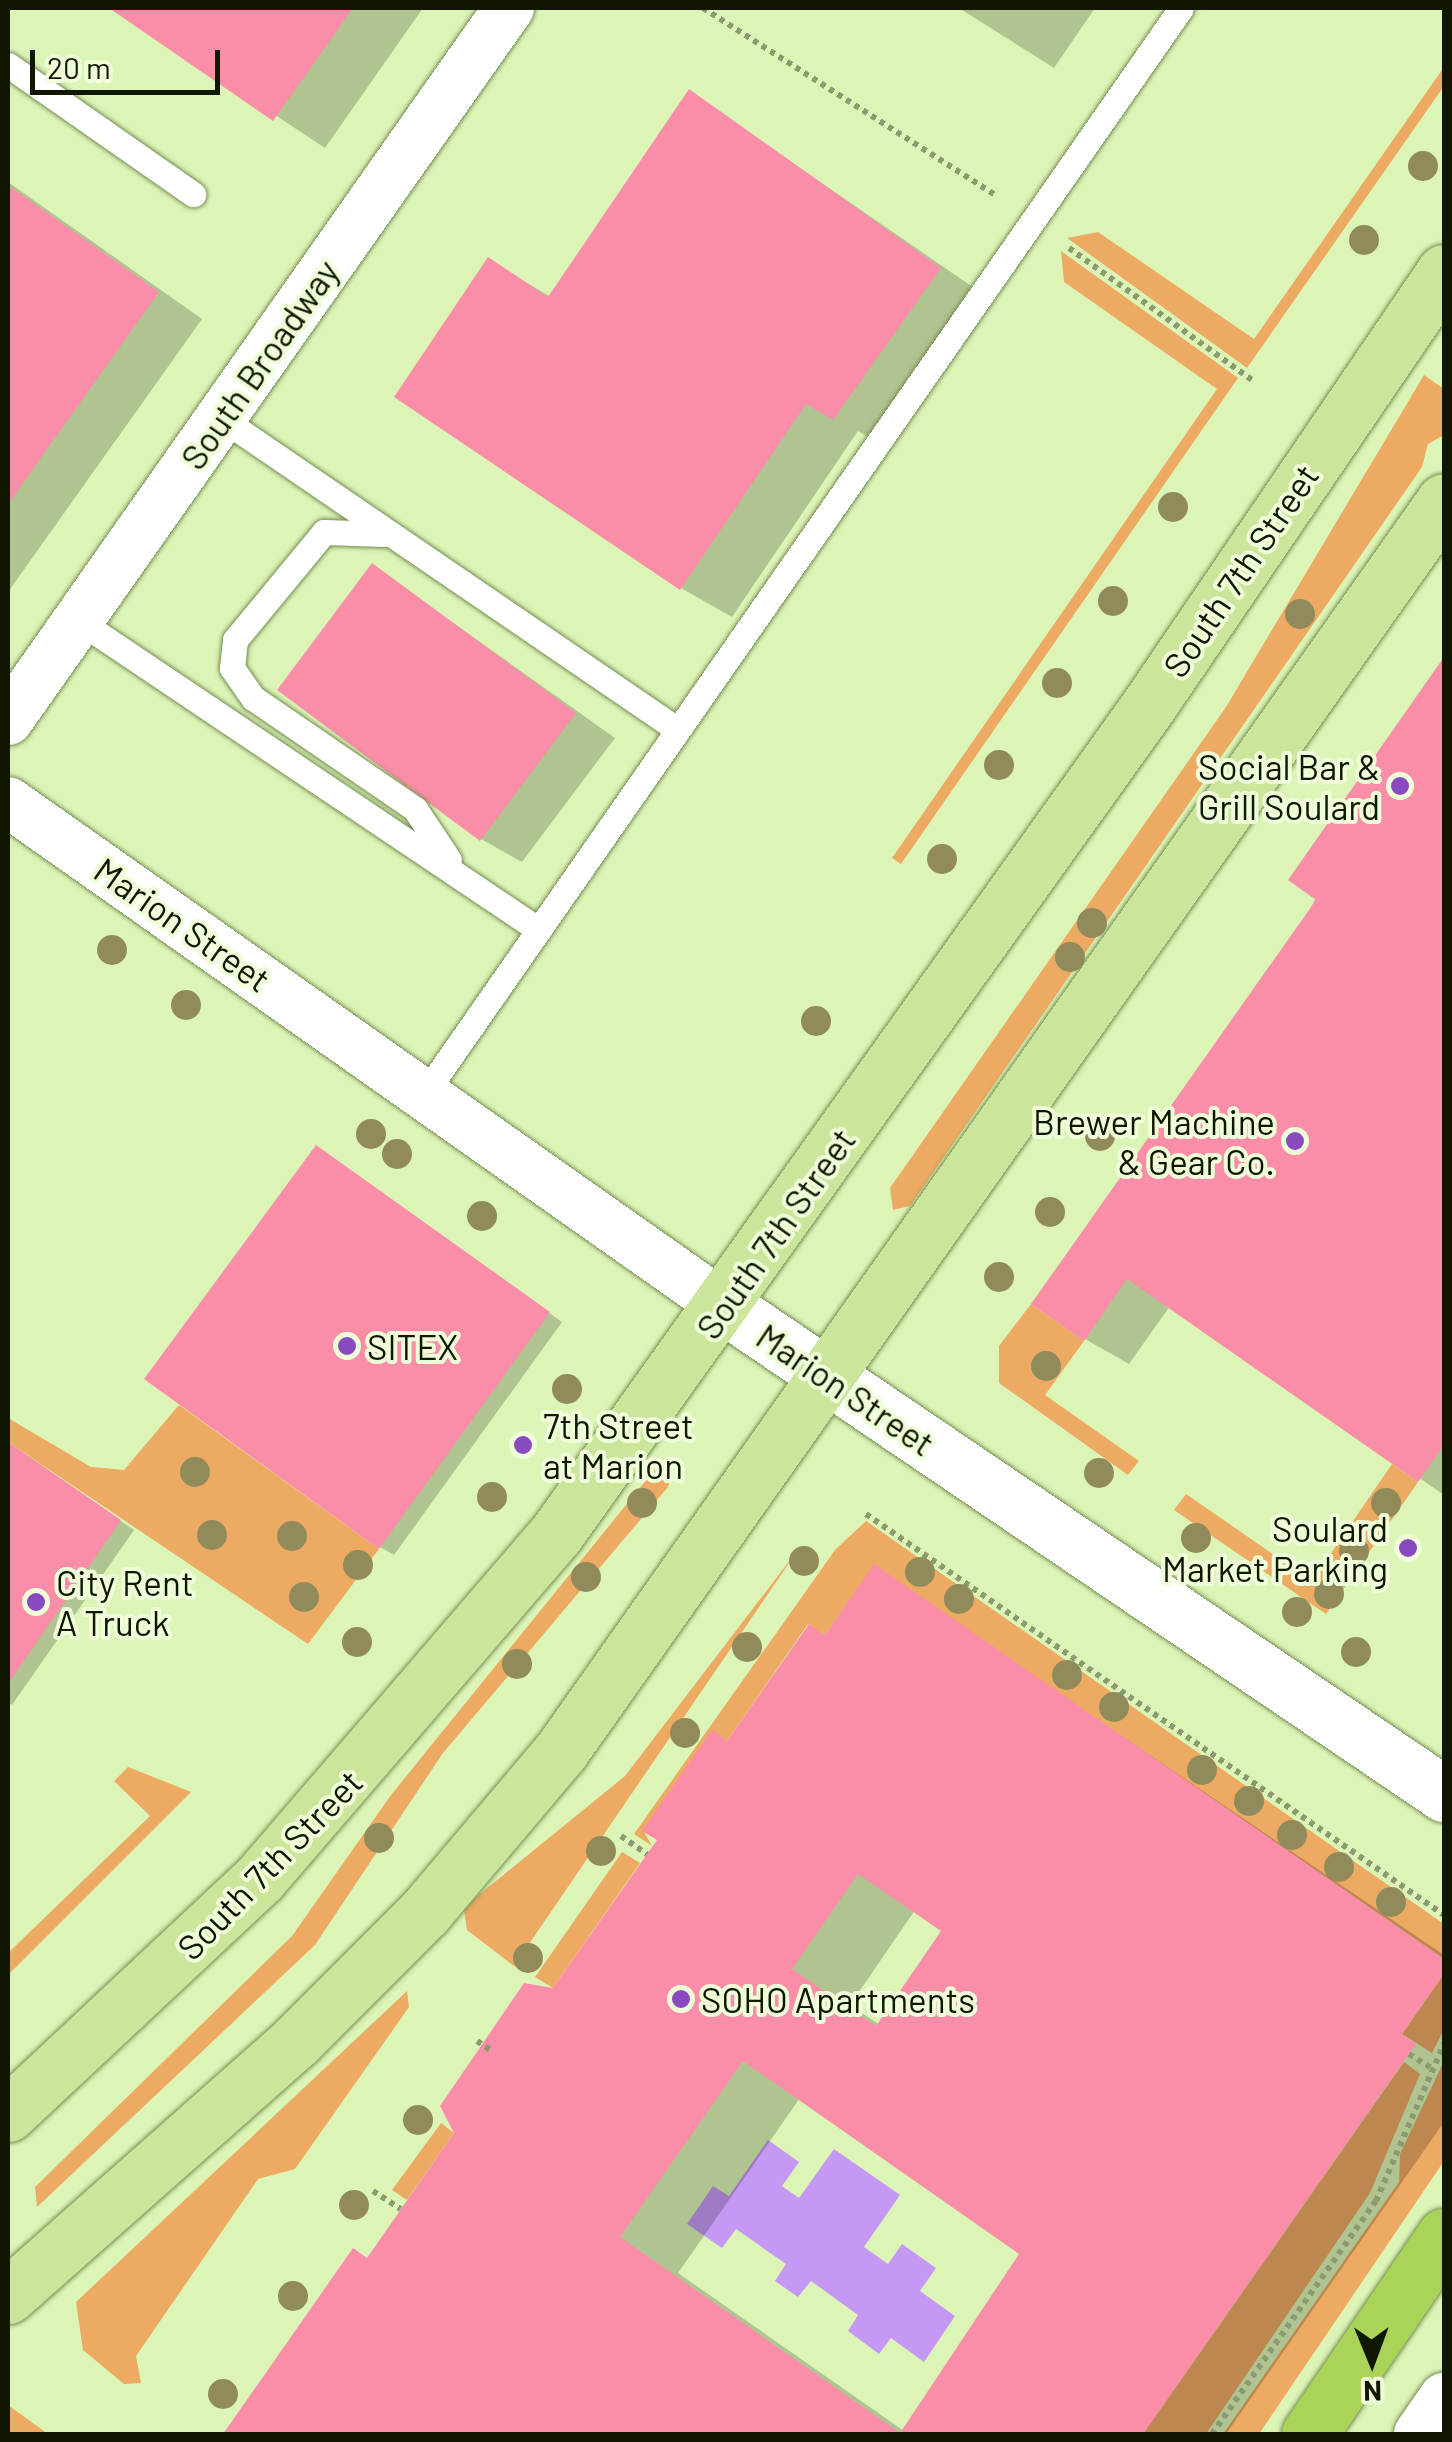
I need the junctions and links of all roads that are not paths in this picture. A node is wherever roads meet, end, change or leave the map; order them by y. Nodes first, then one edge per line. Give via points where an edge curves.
1 (509, 8) edge
2 (1181, 8) edge
3 (8, 64) edge
4 (193, 194) dead end
5 (1444, 272) edge
6 (221, 418) junction
7 (1439, 520) edge
8 (395, 536) junction
9 (79, 622) junction
10 (8, 720) edge
11 (678, 730) junction
12 (8, 802) edge
13 (455, 870) junction
14 (539, 930) junction
15 (424, 1093) junction
16 (724, 1306) junction
17 (824, 1375) junction
18 (1444, 1794) edge
19 (8, 2114) edge
20 (1444, 2236) edge
21 (8, 2296) edge
22 (1444, 2398) edge
23 (1309, 2434) edge
24 (1420, 2434) edge

1 - 6 street, South Broadway
2 - 11 lane
3 - 4 lane
5 - 16 main road, South 7th Street
6 - 8 lane
6 - 9 street, South Broadway
7 - 17 main road
8 - 11 lane
8 - 13 lane via 324,532 235,640 232,668 253,698 416,809
9 - 10 street, South Broadway
9 - 13 lane
11 - 14 lane
12 - 15 street, Marion Street
13 - 14 lane
14 - 15 lane
15 - 16 street, Marion Street
16 - 17 street, Marion Street
16 - 19 main road, South 7th Street via 621,1451 398,1726 260,1878
17 - 18 street, Marion Street
17 - 21 main road via 561,1751 425,1912 171,2158
20 - 23 highway
22 - 24 street

